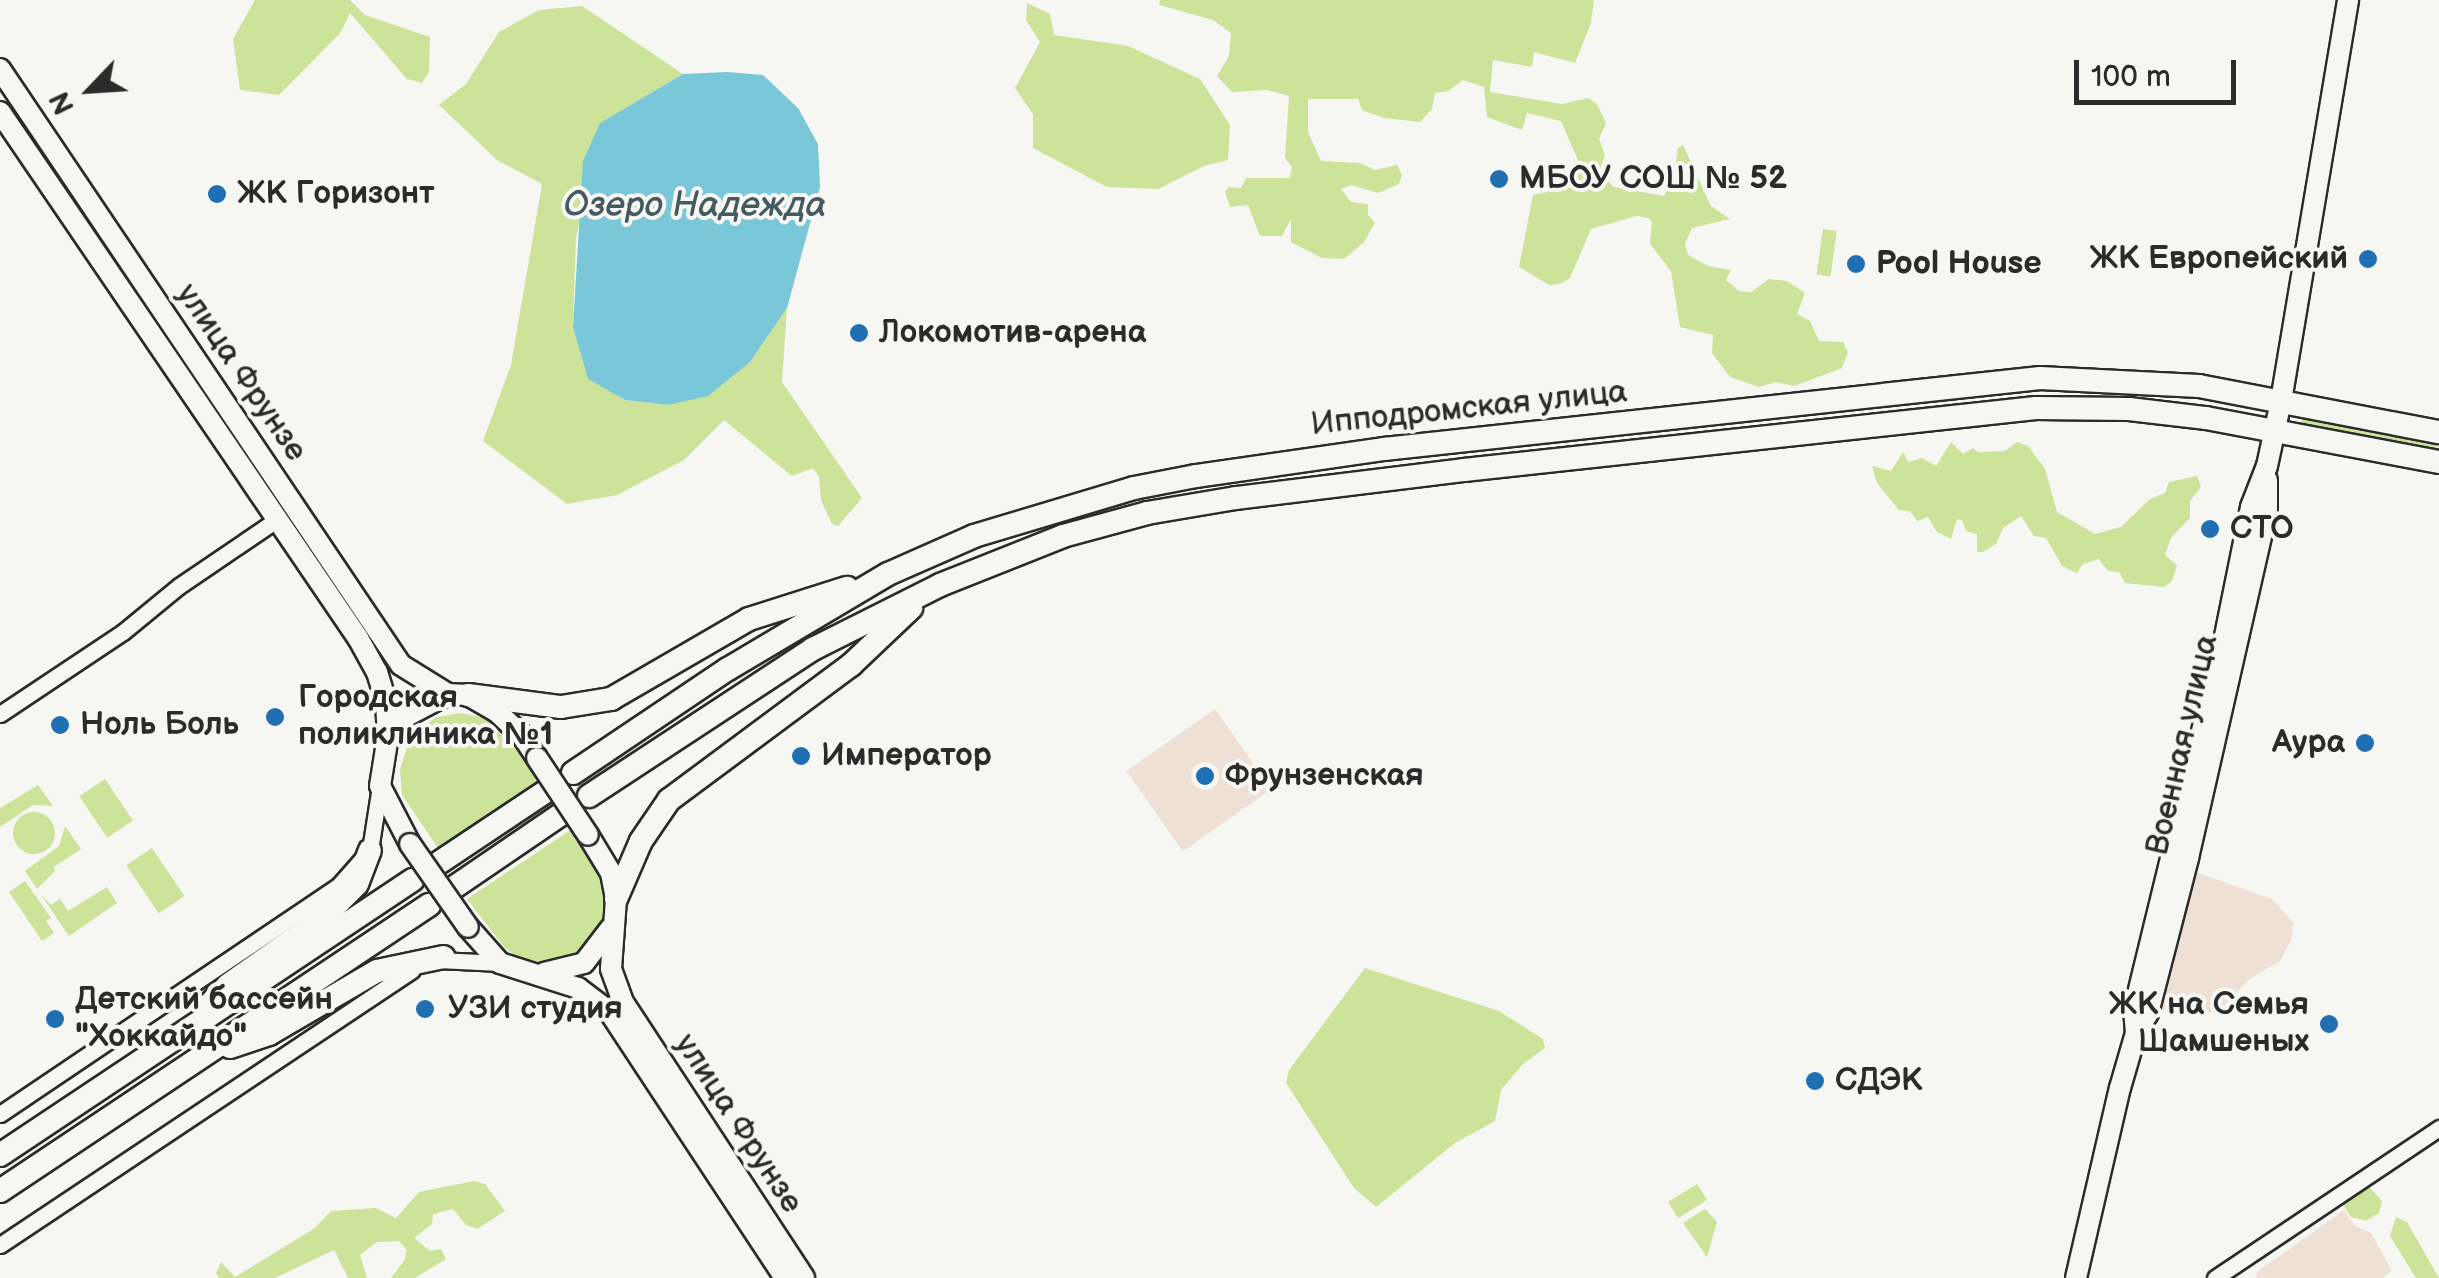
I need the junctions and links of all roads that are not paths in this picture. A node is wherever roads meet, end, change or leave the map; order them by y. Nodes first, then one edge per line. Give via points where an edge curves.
1 (2348, 0) edge
2 (0, 68) edge
3 (0, 112) edge
4 (2002, 383) junction
5 (2281, 401) junction
6 (2006, 411) junction
7 (2274, 430) junction
8 (2439, 432) edge
9 (2439, 462) edge
10 (276, 520) junction
11 (888, 574) junction
12 (940, 585) junction
13 (458, 695) junction
14 (0, 714) edge
15 (388, 736) junction
16 (573, 773) dead end
17 (380, 786) junction
18 (548, 790) dead end
19 (589, 796) dead end
20 (563, 813) dead end
21 (370, 850) junction
22 (440, 862) dead end
23 (413, 880) dead end
24 (456, 886) dead end
25 (616, 898) junction
26 (429, 905) dead end
27 (613, 924) junction
28 (444, 958) junction
29 (500, 963) junction
30 (542, 973) junction
31 (616, 1007) junction
32 (181, 1036) junction
33 (203, 1056) junction
34 (0, 1114) edge
35 (2439, 1128) edge
36 (0, 1155) edge
37 (2, 1191) edge
38 (0, 1245) edge
39 (785, 1278) edge
40 (804, 1278) edge
41 (2076, 1278) edge
42 (2215, 1278) edge

1 - 5 main road, Военная улица
2 - 13 main road, улица Фрунзе via 401,665
3 - 10 main road, улица Фрунзе
4 - 5 highway, Ипподромская улица via 2113,379
4 - 6 highway via 2014,400
4 - 11 highway, Ипподромская улица via 1277,462 1118,492 974,536
5 - 7 main road, Военная улица
5 - 8 highway, Ипподромская улица
6 - 7 highway, Ипподромская улица via 2128,409
6 - 12 highway, Ипподромская улица via 1236,498 1119,520
7 - 9 highway, Ипподромская улица
7 - 41 main road, Военная улица via 2251,507 2232,637 2134,1010 2136,1033
10 - 14 street
10 - 15 main road, улица Фрунзе via 377,672
11 - 13 highway via 749,618 595,704 533,705
11 - 16 highway, Ипподромская улица via 728,669
12 - 19 highway, Ипподромская улица via 813,649
12 - 25 highway via 851,665 669,800 641,841
13 - 15 main road via 401,719
13 - 25 main road, улица Фрунзе, bridge via 496,711 522,735 610,873
15 - 17 main road, улица Фрунзе
17 - 21 street
17 - 29 main road, bridge via 410,844
18 - 22 highway
20 - 24 highway
21 - 32 highway via 357,884 322,919 228,985
21 - 34 street via 338,885
23 - 32 highway
25 - 27 main road
26 - 33 highway
27 - 30 main road via 584,963
27 - 31 main road
28 - 29 street
28 - 33 highway via 377,971 269,1034
28 - 38 street via 401,975
29 - 30 main road
30 - 31 main road
31 - 39 main road, улица Фрунзе
31 - 40 main road, улица Фрунзе
32 - 36 highway
33 - 37 highway
35 - 42 street

